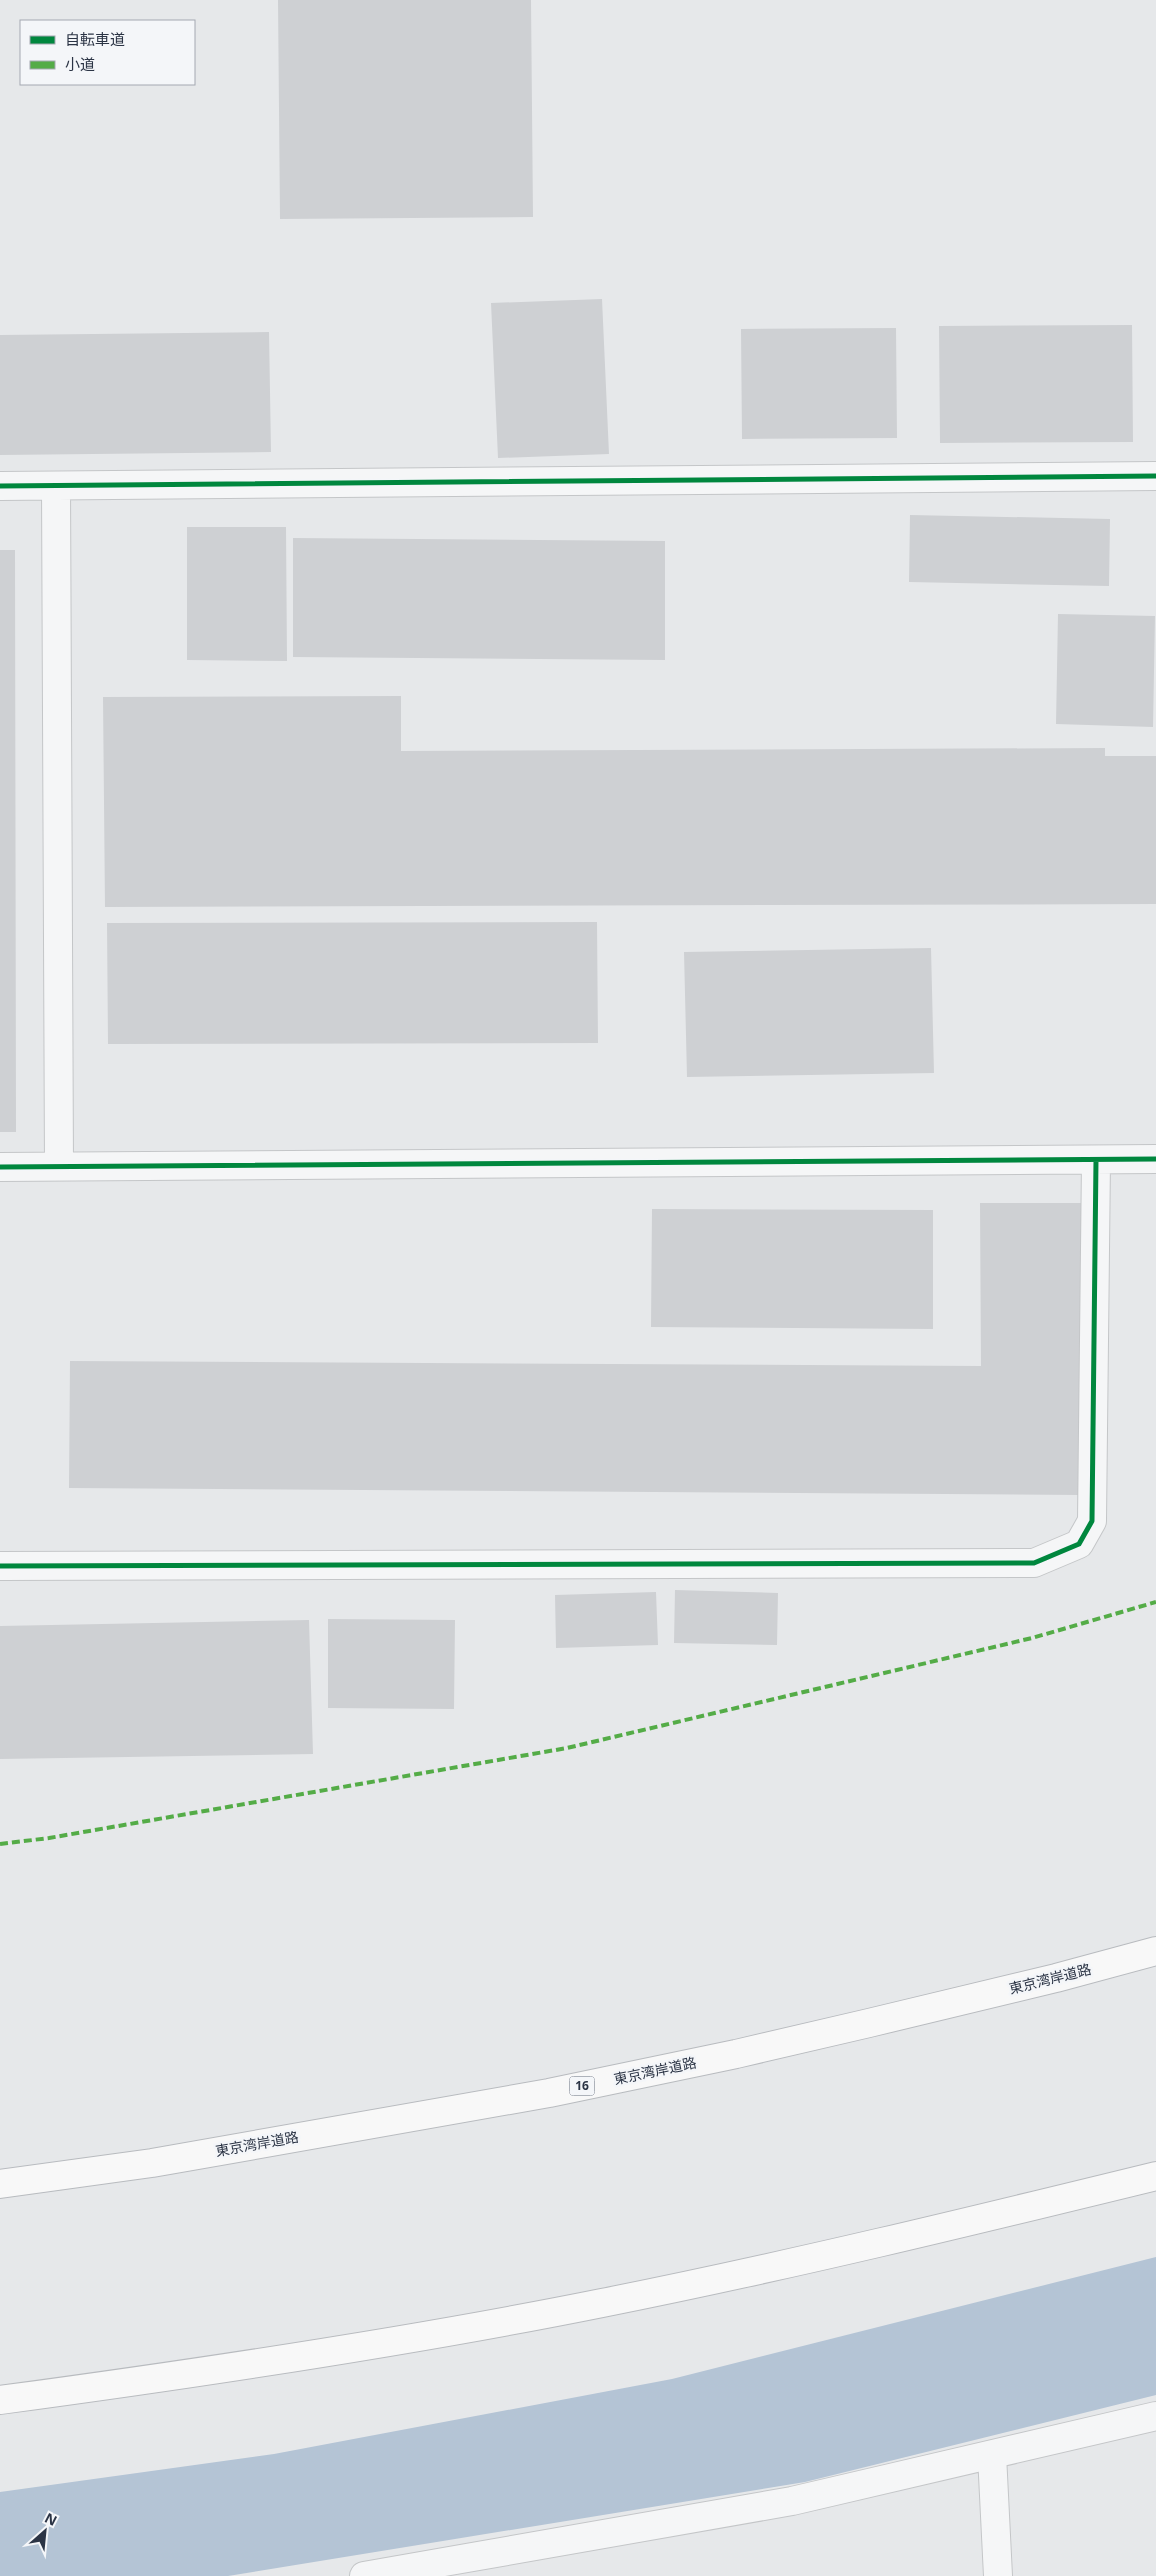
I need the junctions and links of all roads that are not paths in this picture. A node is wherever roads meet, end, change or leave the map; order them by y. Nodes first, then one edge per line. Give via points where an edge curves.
1 (1156, 476) edge
2 (0, 486) edge
3 (56, 486) junction
4 (1156, 1159) edge
5 (1096, 1160) junction
6 (59, 1166) junction
7 (0, 1168) edge
8 (0, 1566) edge
9 (1156, 1951) edge
10 (1156, 2176) edge
11 (0, 2184) edge
12 (0, 2400) edge
13 (1156, 2416) edge
14 (992, 2455) junction
15 (364, 2576) edge
16 (998, 2576) edge

1 - 3 street
2 - 3 street
3 - 6 street
4 - 5 street
5 - 6 street
5 - 8 street via 1092,1521 1079,1544 1034,1562
6 - 7 street
9 - 11 highway, 東京湾岸道路 / 16 via 869,2023 558,2091 152,2163
10 - 12 highway via 918,2235 602,2303 216,2371
13 - 14 street
14 - 15 street via 792,2501
14 - 16 street

